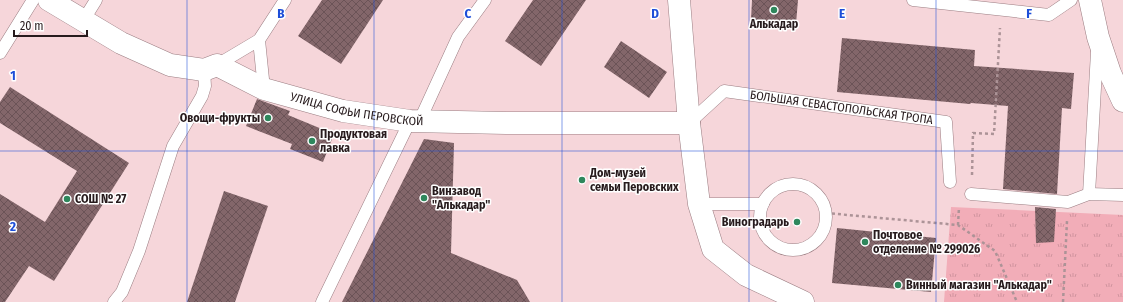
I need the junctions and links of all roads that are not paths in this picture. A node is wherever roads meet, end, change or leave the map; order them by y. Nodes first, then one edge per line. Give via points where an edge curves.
1 (33, 0) edge
2 (49, 0) edge
3 (96, 0) edge
4 (285, 0) edge
5 (485, 0) edge
6 (679, 0) edge
7 (913, 0) edge
8 (1071, 0) edge
9 (1090, 0) edge
10 (82, 21) junction
11 (1098, 37) junction
12 (259, 40) junction
13 (0, 53) edge
14 (210, 68) junction
15 (264, 89) junction
16 (1123, 101) edge
17 (415, 122) junction
18 (689, 123) junction
19 (950, 182) dead end
20 (971, 188) road end
21 (1089, 194) junction
22 (1123, 195) edge
23 (699, 204) junction
24 (763, 204) junction
25 (114, 302) edge
26 (322, 302) edge
27 (804, 302) edge

1 - 13 lane
2 - 10 street, УЛИЦА СОФЬИ ПЕРОВСКОЙ
3 - 10 lane
4 - 12 lane
5 - 17 lane via 458,37
6 - 18 street
7 - 8 lane via 1049,15
9 - 11 street
10 - 14 street, УЛИЦА СОФЬИ ПЕРОВСКОЙ via 121,43 170,65
11 - 16 street
11 - 21 lane
12 - 14 lane
12 - 15 lane
14 - 15 street, УЛИЦА СОФЬИ ПЕРОВСКОЙ
14 - 25 lane via 202,96 173,146 139,251 122,292
15 - 17 street, УЛИЦА СОФЬИ ПЕРОВСКОЙ via 343,110
17 - 18 street, УЛИЦА СОФЬИ ПЕРОВСКОЙ
17 - 26 lane
18 - 19 lane, БОЛЬШАЯ СЕВАСТОПОЛЬСКАЯ ТРОПА via 724,91 946,122
18 - 23 street
20 - 21 lane via 1068,202
21 - 22 lane
23 - 24 lane
23 - 27 street via 713,249 746,275
24 - 24 lane via 769,194 778,188 798,184 808,188 823,202 826,224 821,234 805,248 783,248 766,235 761,225 760,214

